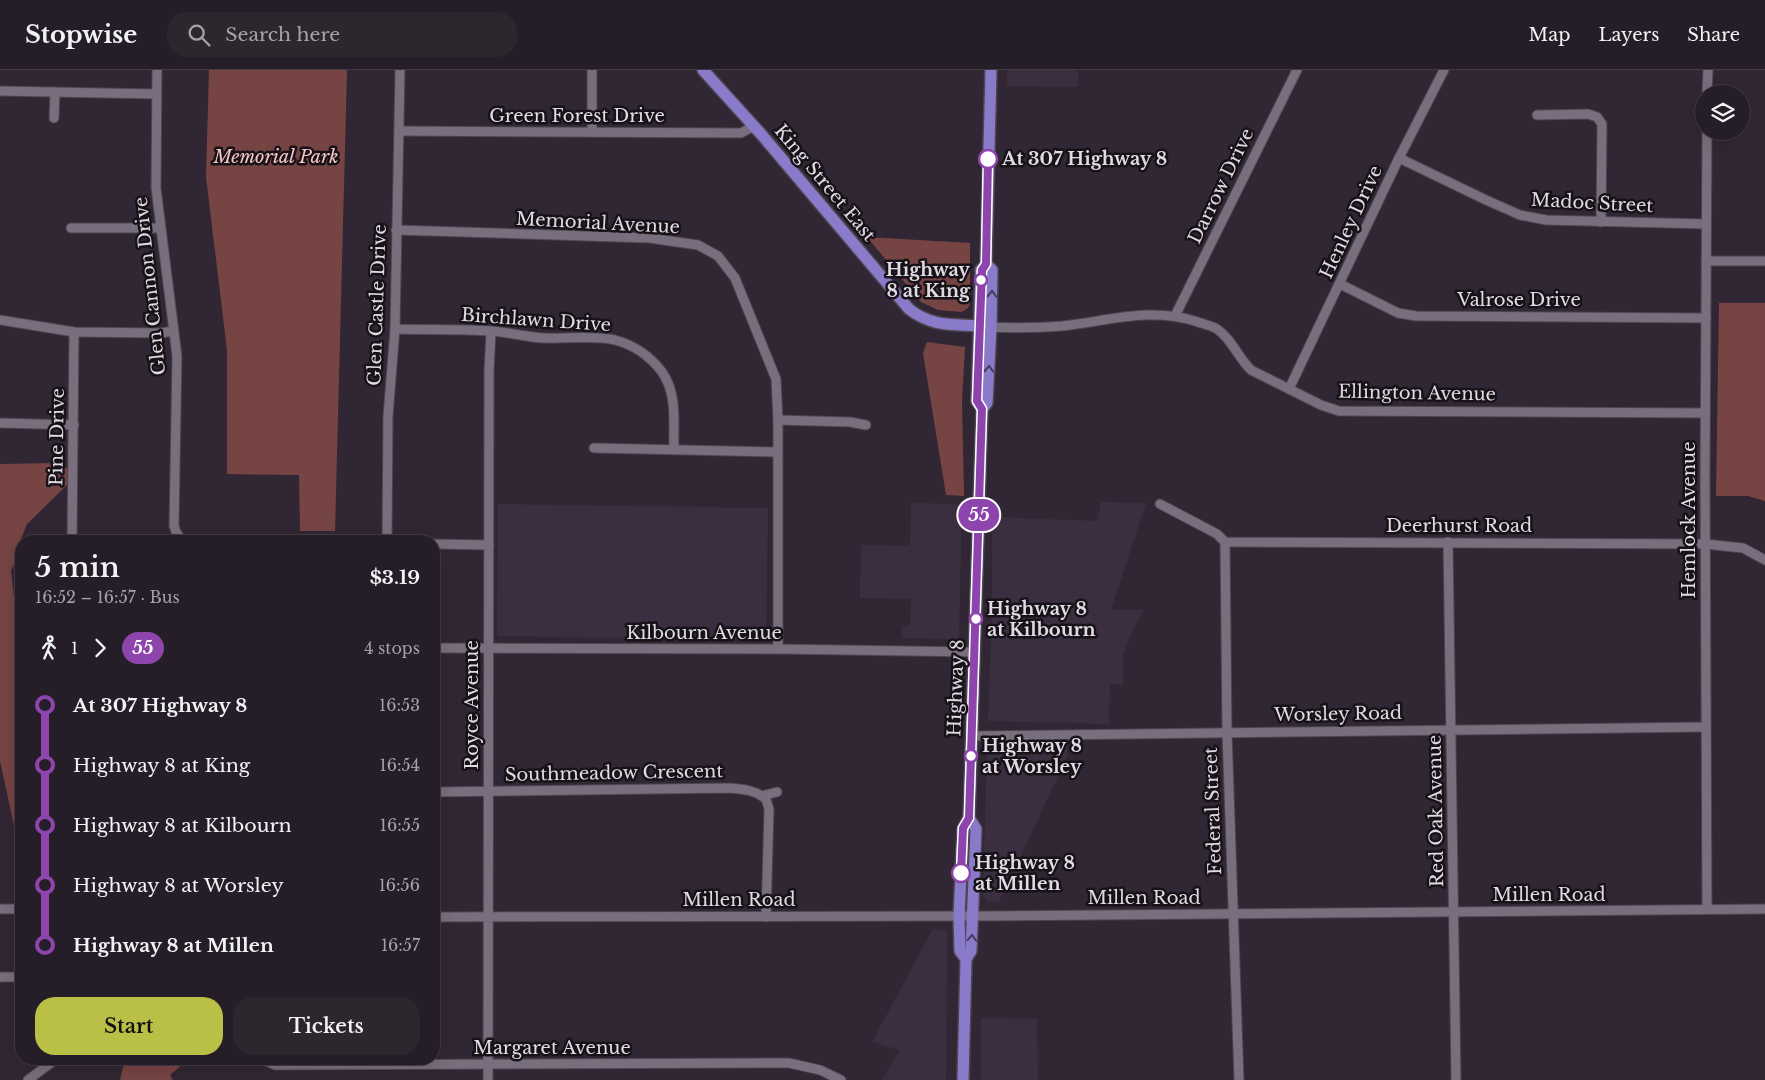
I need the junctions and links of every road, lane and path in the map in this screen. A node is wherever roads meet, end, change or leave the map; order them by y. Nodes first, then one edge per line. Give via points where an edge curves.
1 (157, 70) edge
2 (400, 70) edge
3 (592, 70) edge
4 (703, 70) edge
5 (991, 70) edge
6 (1297, 70) edge
7 (1444, 70) edge
8 (1708, 70) edge
9 (1707, 85) edge
10 (0, 91) edge
11 (55, 92) junction
12 (156, 94) junction
13 (1537, 115) dead end
14 (54, 118) dead end
15 (754, 126) junction
16 (399, 131) junction
17 (592, 132) junction
18 (1707, 140) edge
19 (1399, 158) junction
20 (1601, 222) junction
21 (1706, 224) junction
22 (71, 228) dead end
23 (160, 228) junction
24 (396, 230) junction
25 (1706, 261) junction
26 (1765, 261) edge
27 (1340, 284) junction
28 (1175, 316) junction
29 (1706, 318) junction
30 (0, 320) edge
31 (986, 327) junction
32 (394, 329) junction
33 (173, 331) junction
34 (491, 331) junction
35 (74, 332) junction
36 (1289, 389) junction
37 (1706, 413) junction
38 (778, 420) junction
39 (0, 422) edge
40 (74, 426) junction
41 (866, 426) dead end
42 (594, 448) dead end
43 (674, 449) junction
44 (777, 452) junction
45 (1160, 504) dead end
46 (72, 535) edge
47 (178, 535) edge
48 (387, 535) edge
49 (1225, 542) junction
50 (1448, 542) junction
51 (440, 544) edge
52 (1705, 544) junction
53 (489, 545) junction
54 (1765, 560) edge
55 (440, 648) edge
56 (489, 648) junction
57 (778, 649) junction
58 (974, 652) junction
59 (1705, 727) junction
60 (1451, 729) junction
61 (1227, 732) junction
62 (972, 736) junction
63 (488, 791) junction
64 (440, 792) edge
65 (777, 792) dead end
66 (762, 796) junction
67 (969, 818) junction
68 (15, 909) edge
69 (1765, 909) edge
70 (0, 910) edge
71 (1707, 910) junction
72 (1454, 912) junction
73 (1233, 914) junction
74 (959, 916) junction
75 (974, 916) junction
76 (440, 917) edge
77 (489, 917) junction
78 (766, 917) junction
79 (966, 958) junction
80 (0, 977) edge
81 (13, 977) dead end
82 (48, 1065) edge
83 (440, 1065) edge
84 (488, 1065) junction
85 (28, 1080) edge
86 (488, 1080) edge
87 (841, 1080) edge
88 (963, 1080) edge
89 (1239, 1080) edge
90 (1456, 1080) edge

1 - 12 street, Glen Cannon Drive
2 - 16 street, Glen Castle Drive
3 - 17 street
4 - 15 main road, King Street East
5 - 31 main road, Highway 8 via 986,264 982,270
6 - 28 street, Darrow Drive
7 - 19 street, Henley Drive
8 - 9 street
10 - 11 street
11 - 12 street
11 - 14 street
12 - 23 street, Glen Cannon Drive via 156,188
13 - 20 street via 1588,114 1597,117 1602,124
15 - 17 street, Green Forest Drive via 741,133
15 - 31 main road, King Street East via 909,309 934,323
16 - 17 street, Green Forest Drive
16 - 24 street, Glen Castle Drive
18 - 21 street, Hemlock Avenue
19 - 20 street, Madoc Street via 1520,215 1546,220
19 - 27 street, Henley Drive
20 - 21 street, Madoc Street
21 - 25 street, Hemlock Avenue
22 - 23 street
23 - 33 street, Glen Cannon Drive
24 - 32 street, Glen Castle Drive
24 - 38 street, Memorial Avenue via 649,238 698,245 718,256 736,278 776,379
25 - 26 street
25 - 29 street, Hemlock Avenue
27 - 29 street, Valrose Drive via 1398,313 1416,316
27 - 36 street, Henley Drive
28 - 31 street, Ellington Avenue via 1130,315 1059,326
28 - 36 street, Ellington Avenue via 1216,328 1251,370
29 - 37 street, Hemlock Avenue
30 - 35 street
31 - 58 main road, Highway 8 via 977,401 982,409
32 - 34 street, Birchlawn Drive
32 - 48 street, Glen Castle Drive via 388,416
33 - 35 street
33 - 47 street, Glen Cannon Drive via 176,356 174,526
34 - 43 street, Birchlawn Drive via 541,338 614,340 637,349 663,373 672,395
34 - 53 street, Royce Avenue
35 - 40 street, Pine Drive
36 - 37 street, Ellington Avenue via 1320,405 1339,410
37 - 52 street, Hemlock Avenue
38 - 41 street via 850,422
38 - 44 street, Memorial Avenue
39 - 40 street
40 - 46 street, Pine Drive
42 - 43 street
43 - 44 street
44 - 57 street, Memorial Avenue
45 - 49 street
49 - 50 street, Deerhurst Road
49 - 61 street, Federal Street
50 - 52 street, Deerhurst Road
50 - 60 street, Red Oak Avenue
51 - 53 street
52 - 54 street, Deerhurst Road via 1743,548
52 - 59 street, Hemlock Avenue
53 - 56 street, Royce Avenue
55 - 56 street, Kilbourn Avenue
56 - 57 street, Kilbourn Avenue
56 - 63 street, Royce Avenue
57 - 58 street, Kilbourn Avenue
58 - 62 main road, Highway 8
59 - 60 street, Worsley Road
59 - 71 street, Hemlock Avenue
60 - 61 street, Worsley Road
60 - 72 street, Red Oak Avenue
61 - 62 street, Worsley Road
61 - 73 street, Federal Street
62 - 67 main road, Highway 8
63 - 64 street, Southmeadow Crescent
63 - 66 street, Southmeadow Crescent via 729,788
63 - 77 street, Royce Avenue
65 - 66 street
66 - 78 street via 769,809
67 - 74 main road, Highway 8 via 963,828
67 - 75 main road, Highway 8 via 976,830
68 - 70 street
69 - 71 street, Millen Road
71 - 72 street, Millen Road
72 - 73 street, Millen Road
72 - 90 street, Red Oak Avenue
73 - 75 street, Millen Road
73 - 89 street, Federal Street
74 - 75 street, Millen Road
74 - 78 street, Millen Road
74 - 79 main road, Highway 8 via 960,951
79 -> 75 main road, Highway 8 via 971,951
76 - 77 street, Millen Road
77 - 78 street, Millen Road
77 - 84 street, Royce Avenue
79 - 88 main road, Highway 8
80 - 81 street
82 - 85 street
83 - 84 street, Margaret Avenue
84 - 86 street, Royce Avenue
84 - 87 street, Margaret Avenue via 789,1063 820,1070

